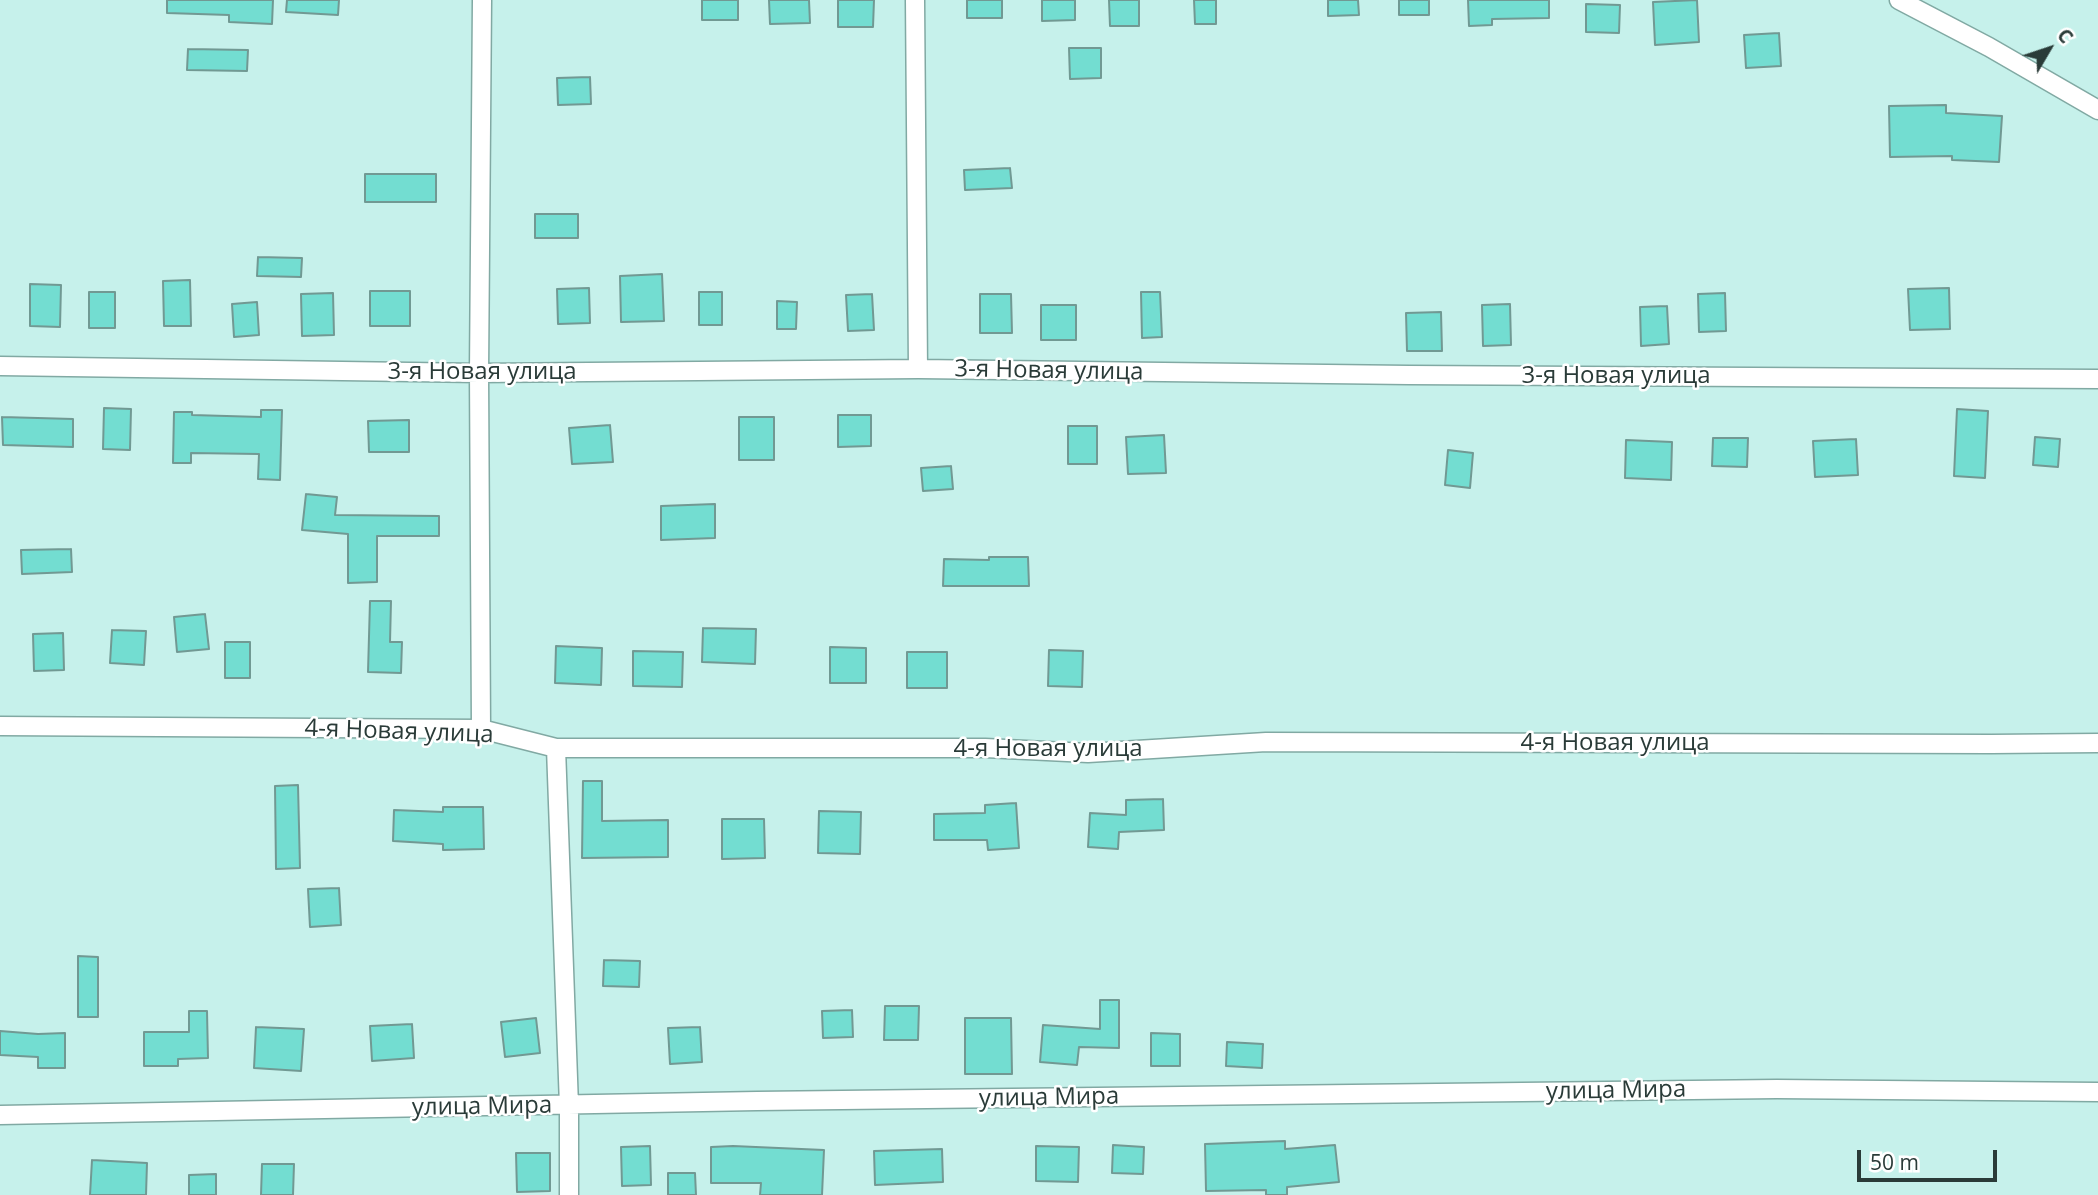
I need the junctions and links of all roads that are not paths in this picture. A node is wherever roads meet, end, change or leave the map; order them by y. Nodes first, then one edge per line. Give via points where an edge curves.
1 (482, 0) edge
2 (915, 0) edge
3 (1899, 0) edge
4 (2098, 110) edge
5 (0, 366) edge
6 (918, 369) junction
7 (479, 373) junction
8 (2098, 379) edge
9 (0, 726) edge
10 (481, 730) junction
11 (2098, 743) edge
12 (556, 748) junction
13 (2098, 1092) edge
14 (569, 1106) junction
15 (0, 1115) edge
16 (569, 1195) edge

1 - 7 street
2 - 6 street
3 - 4 street
5 - 7 street, 3-я Новая улица
6 - 7 street, 3-я Новая улица
6 - 8 street, 3-я Новая улица
7 - 10 street
9 - 10 street, 4-я Новая улица
10 - 12 street, 4-я Новая улица
11 - 12 street, 4-я Новая улица via 1266,743 1088,754 985,748
12 - 14 street
13 - 14 street, улица Мира via 1776,1089
14 - 15 street, улица Мира
14 - 16 street

